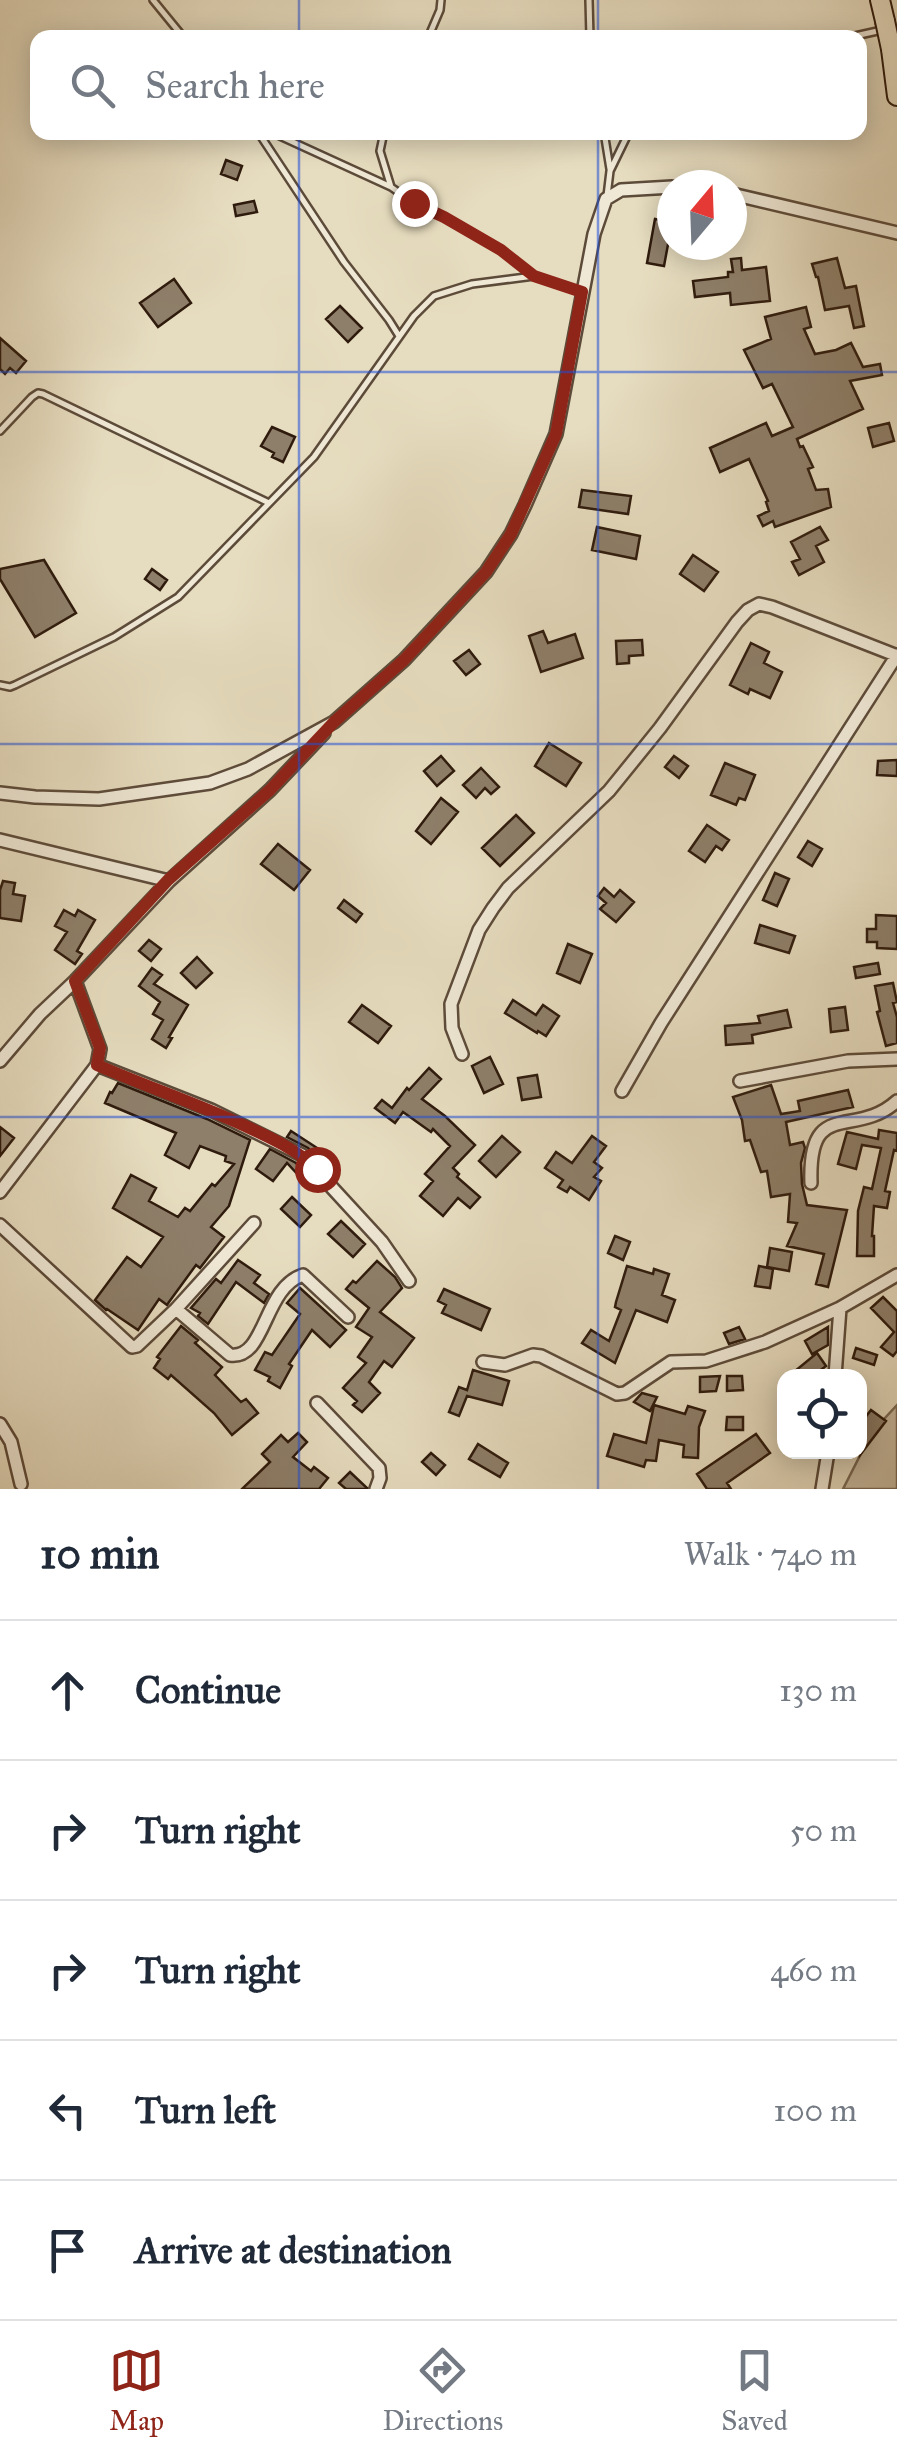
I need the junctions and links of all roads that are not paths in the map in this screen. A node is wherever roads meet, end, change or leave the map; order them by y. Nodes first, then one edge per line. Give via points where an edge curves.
1 (153, 0) edge
2 (441, 0) edge
3 (589, 0) edge
4 (880, 0) edge
5 (891, 24) edge
6 (177, 30) edge
7 (431, 30) edge
8 (590, 30) edge
9 (867, 31) edge
10 (897, 96) edge
11 (263, 140) edge
12 (288, 140) edge
13 (382, 140) edge
14 (605, 140) edge
15 (625, 140) edge
16 (610, 171) junction
17 (391, 187) junction
18 (657, 188) edge
19 (606, 198) junction
20 (747, 198) edge
21 (897, 233) edge
22 (534, 276) junction
23 (582, 292) junction
24 (398, 336) junction
25 (1, 426) edge
26 (268, 503) junction
27 (896, 655) edge
28 (0, 685) edge
29 (334, 722) junction
30 (248, 768) junction
31 (270, 790) junction
32 (0, 792) edge
33 (0, 840) edge
34 (168, 880) junction
35 (75, 981) junction
36 (462, 1054) dead end
37 (897, 1059) edge
38 (0, 1061) edge
39 (97, 1065) junction
40 (740, 1081) dead end
41 (622, 1091) dead end
42 (897, 1101) edge
43 (811, 1183) dead end
44 (0, 1192) edge
45 (254, 1223) dead end
46 (0, 1226) edge
47 (897, 1275) edge
48 (409, 1281) dead end
49 (840, 1308) junction
50 (176, 1309) junction
51 (348, 1318) dead end
52 (483, 1362) dead end
53 (836, 1369) edge
54 (317, 1403) dead end
55 (0, 1424) edge
56 (827, 1459) edge
57 (21, 1484) dead end
58 (376, 1489) edge
59 (822, 1489) edge

1 - 6 lane
2 - 7 lane
3 - 8 lane
4 - 5 highway
5 - 9 lane
5 - 10 highway, bridge
11 - 24 lane
12 - 17 lane
13 - 17 lane
14 - 16 lane
15 - 16 lane
16 - 19 lane
17 - 22 lane
18 - 19 street
19 - 23 street
20 - 21 street
22 - 23 lane
22 - 24 lane via 434,296
23 - 29 street via 556,434 511,534 455,608
24 - 26 lane via 314,457
25 - 26 lane via 43,394
26 - 28 lane via 178,596 114,637 10,687
27 - 36 street via 772,607 748,610 609,791 493,908 451,1004
27 - 41 street
29 - 30 street
29 - 31 street
30 - 31 street via 268,770
30 - 32 street via 210,782 99,800
31 - 34 street
33 - 34 street
34 - 35 street
35 - 38 street
35 - 39 street via 100,1048
37 - 40 street
39 - 44 street
39 - 48 street via 302,1155
42 - 43 street via 821,1132 810,1158
45 - 50 street
46 - 50 street via 132,1347
47 - 49 street
49 - 52 street via 706,1361 671,1362 625,1393 533,1354 505,1365
49 - 53 street
50 - 51 street via 235,1356 256,1341 275,1298 294,1278 304,1276
54 - 58 street via 380,1468
55 - 57 street
56 - 59 street

